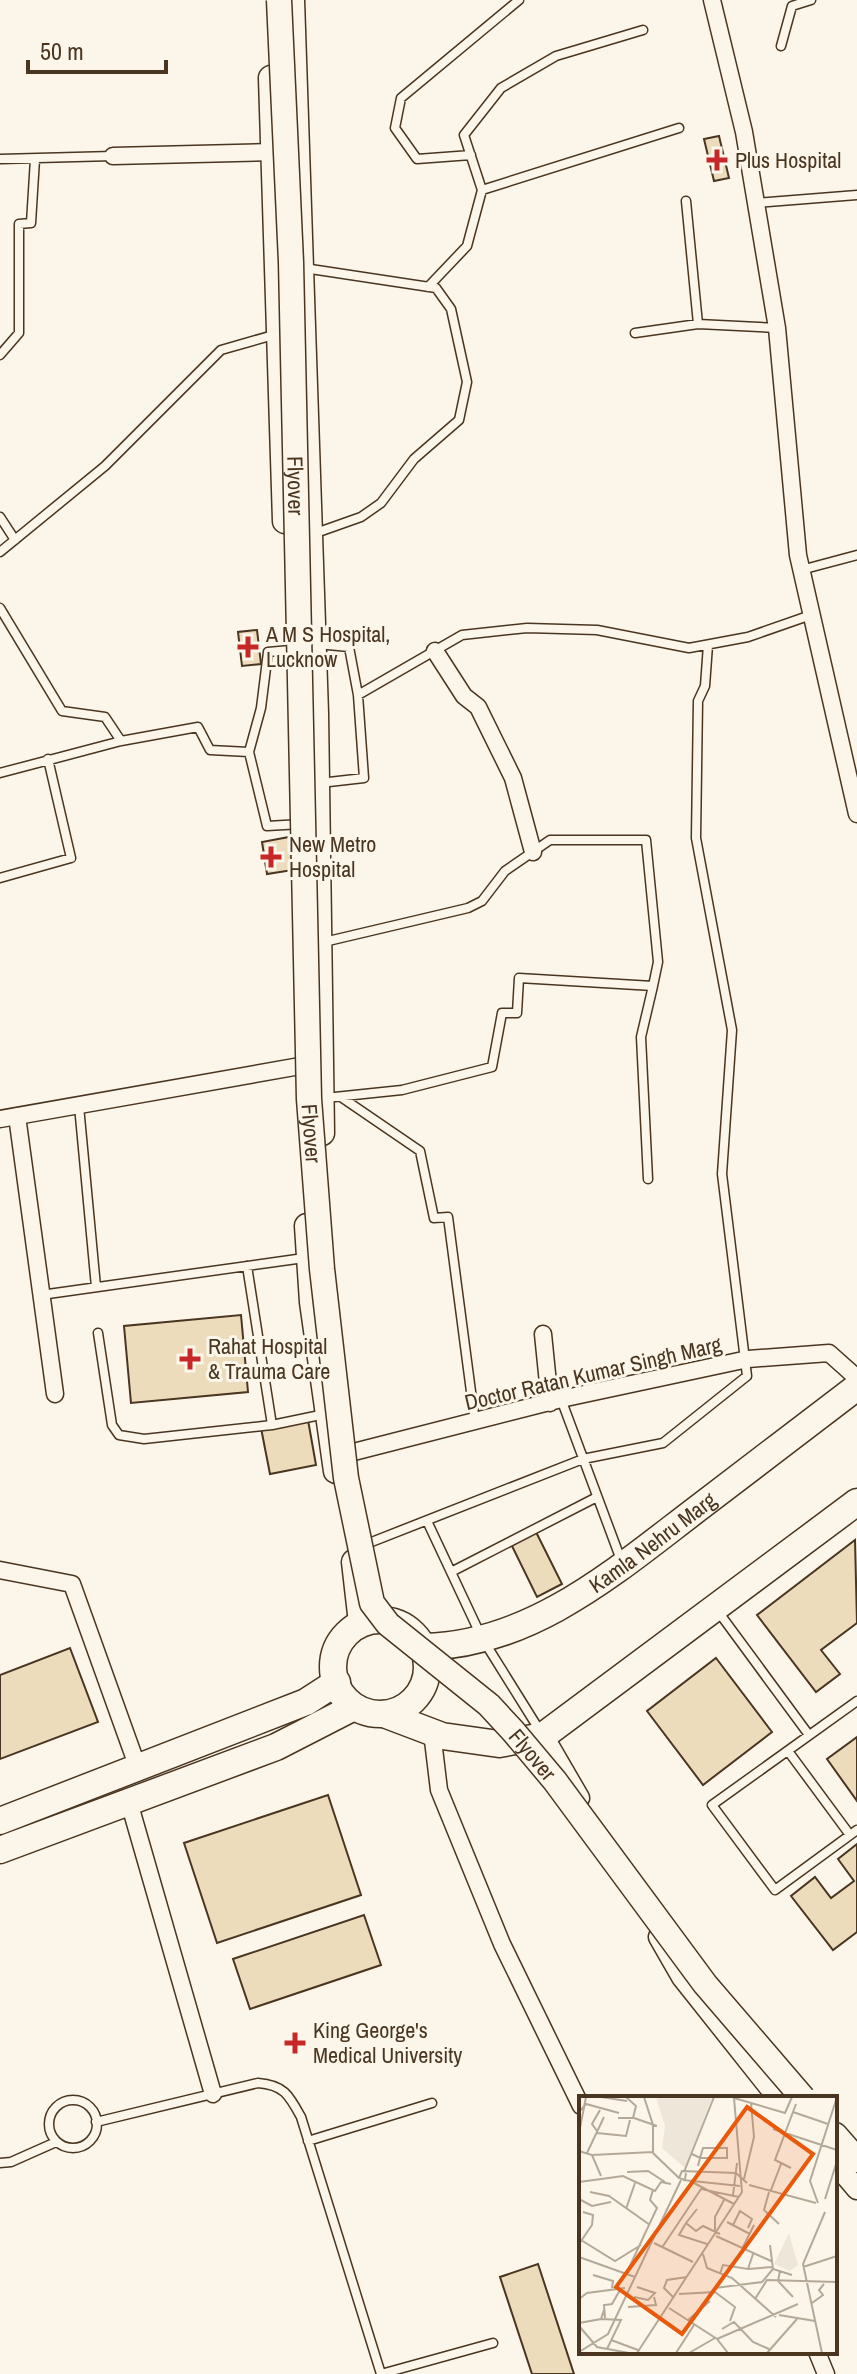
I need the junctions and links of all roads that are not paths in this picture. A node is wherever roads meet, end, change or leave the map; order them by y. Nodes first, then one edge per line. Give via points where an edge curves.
1 (269, 0) edge
2 (279, 0) edge
3 (292, 0) edge
4 (519, 0) edge
5 (712, 0) edge
6 (811, 0) edge
7 (643, 30) dead end
8 (781, 46) dead end
9 (679, 128) dead end
10 (273, 152) junction
11 (471, 155) junction
12 (113, 156) joint
13 (0, 159) edge
14 (35, 159) junction
15 (482, 190) junction
16 (857, 195) edge
17 (686, 201) dead end
18 (756, 203) junction
19 (304, 268) junction
20 (428, 287) junction
21 (698, 324) junction
22 (777, 328) junction
23 (635, 333) dead end
24 (278, 334) junction
25 (0, 355) edge
26 (0, 517) edge
27 (311, 535) junction
28 (15, 540) junction
29 (0, 552) edge
30 (857, 555) edge
31 (801, 570) junction
32 (1, 612) edge
33 (812, 615) junction
34 (314, 644) junction
35 (708, 645) junction
36 (290, 650) junction
37 (435, 651) junction
38 (358, 695) junction
39 (121, 741) junction
40 (249, 752) junction
41 (48, 759) junction
42 (0, 773) edge
43 (306, 784) junction
44 (857, 814) edge
45 (307, 824) junction
46 (533, 852) junction
47 (0, 878) edge
48 (319, 942) junction
49 (653, 986) junction
50 (310, 1064) junction
51 (321, 1099) junction
52 (79, 1105) junction
53 (8, 1117) edge
54 (648, 1179) dead end
55 (309, 1257) junction
56 (247, 1266) junction
57 (96, 1287) junction
58 (41, 1295) junction
59 (98, 1333) dead end
60 (543, 1334) dead end
61 (748, 1359) junction
62 (857, 1378) edge
63 (857, 1387) edge
64 (55, 1394) dead end
65 (556, 1401) junction
66 (325, 1414) junction
67 (475, 1423) junction
68 (272, 1425) junction
69 (342, 1455) junction
70 (583, 1459) junction
71 (597, 1497) junction
72 (857, 1502) edge
73 (427, 1521) junction
74 (369, 1543) junction
75 (623, 1566) junction
76 (0, 1570) edge
77 (451, 1572) junction
78 (716, 1609) junction
79 (398, 1622) junction
80 (361, 1623) junction
81 (482, 1638) junction
82 (424, 1647) junction
83 (337, 1682) junction
84 (857, 1701) edge
85 (354, 1707) junction
86 (384, 1714) junction
87 (432, 1732) junction
88 (809, 1735) junction
89 (543, 1736) junction
90 (788, 1751) junction
91 (138, 1768) junction
92 (129, 1802) junction
93 (0, 1821) edge
94 (854, 1833) edge
95 (0, 1850) edge
96 (213, 2094) junction
97 (776, 2096) edge
98 (801, 2096) edge
99 (579, 2102) edge
100 (432, 2103) dead end
101 (96, 2122) junction
102 (837, 2137) edge
103 (308, 2141) junction
104 (56, 2142) junction
105 (857, 2160) edge
106 (0, 2163) edge
107 (837, 2165) edge
108 (857, 2189) edge
109 (493, 2343) dead end
110 (818, 2354) edge
111 (826, 2374) edge

1 - 10 main road
2 - 98 main road, Flyover, bridge via 304,715 309,1099 346,1478 372,1603 388,1624 489,1705 513,1731 705,1984
3 - 19 main road
4 - 11 lane via 401,98 395,128 417,159
5 - 18 street
6 - 8 lane via 792,6
7 - 11 lane via 556,56 501,88 464,135
9 - 15 lane
10 - 12 street
10 - 24 main road
11 - 15 lane
12 - 14 lane
13 - 14 lane
14 - 25 lane via 31,223 19,224 19,333
15 - 20 lane via 467,246
16 - 18 lane
17 - 21 lane
18 - 22 street
19 - 20 lane
19 - 27 main road
20 - 27 lane via 436,288 451,309 467,382 459,420 414,459 381,503 361,517
21 - 22 lane
21 - 23 lane
22 - 31 street
24 - 28 lane via 221,350 105,466
24 - 36 main road
26 - 28 lane
27 - 34 main road
28 - 29 lane
30 - 31 lane
31 - 33 street
32 - 39 lane via 62,711 105,717
33 - 35 lane
33 - 44 street
34 - 38 lane via 349,647
34 - 43 main road
35 - 37 lane via 689,648 597,630 527,628 462,635
35 - 61 lane via 705,686 698,701 696,838 732,1030 722,1174
36 - 40 lane via 268,652
36 - 43 main road
37 - 38 lane
37 - 46 street via 464,696 478,707 513,778
38 - 43 lane via 364,778
39 - 40 lane via 198,727 210,750
39 - 41 lane
40 - 45 lane via 267,826
41 - 42 lane
41 - 47 lane via 71,858
43 - 45 main road
45 - 48 main road
45 - 50 main road
46 - 48 lane via 468,908
46 - 49 lane via 550,840 646,840 658,962
48 - 50 main road
49 - 51 lane via 519,978 517,1013 502,1013 492,1067 402,1090
49 - 54 lane via 641,1037
50 - 51 main road
50 - 52 street
51 - 55 main road
51 - 67 lane via 420,1151 434,1218 448,1217
51 - 69 main road
52 - 53 street
52 - 57 lane
53 - 58 street
55 - 56 lane
55 - 66 main road
56 - 57 lane
56 - 68 lane
57 - 58 lane
58 - 64 street
59 - 68 lane via 112,1425 119,1435 144,1439
60 - 65 street
61 - 62 street, Doctor Ratan Kumar Singh Marg via 829,1353
61 - 65 street, Doctor Ratan Kumar Singh Marg
61 - 70 lane via 747,1376 663,1443
63 - 75 main road, Kamla Nehru Marg
65 - 67 street, Doctor Ratan Kumar Singh Marg
65 - 70 lane
66 - 68 lane
66 - 69 main road
67 - 69 street, Doctor Ratan Kumar Singh Marg
69 - 74 main road
69 - 80 main road
70 - 71 lane
70 - 73 lane
71 - 75 lane
71 - 77 lane
72 - 78 main road
73 - 74 lane
73 - 77 lane
74 - 79 main road via 382,1598
75 - 81 main road, Kamla Nehru Marg via 572,1602
76 - 91 street via 72,1584
77 - 81 lane
78 - 88 lane
78 - 89 main road
79 - 80 main road
79 - 82 main road
80 - 83 main road via 344,1635 336,1650
81 - 82 main road, Kamla Nehru Marg
81 - 89 lane
82 - 86 main road via 425,1684 413,1701
83 - 85 main road
83 - 91 main road via 306,1702
84 - 88 lane
85 - 86 main road
85 - 92 main road via 276,1747
86 - 87 main road
87 - 89 main road via 499,1744
87 - 99 street via 439,1790 502,1944
88 - 90 lane
89 - 97 street via 682,1977
90 - 94 lane
90 - 94 lane via 712,1805 775,1890
91 - 93 main road
92 - 95 main road
92 - 96 street
96 - 101 lane
96 - 103 lane via 275,2084 287,2092
100 - 103 lane
101 - 104 lane via 95,2133 81,2146
101 - 104 lane via 82,2102 63,2102 55,2107 49,2125
102 - 105 main road
103 - 109 lane via 381,2374
104 - 106 lane
107 - 108 street
110 - 111 street

